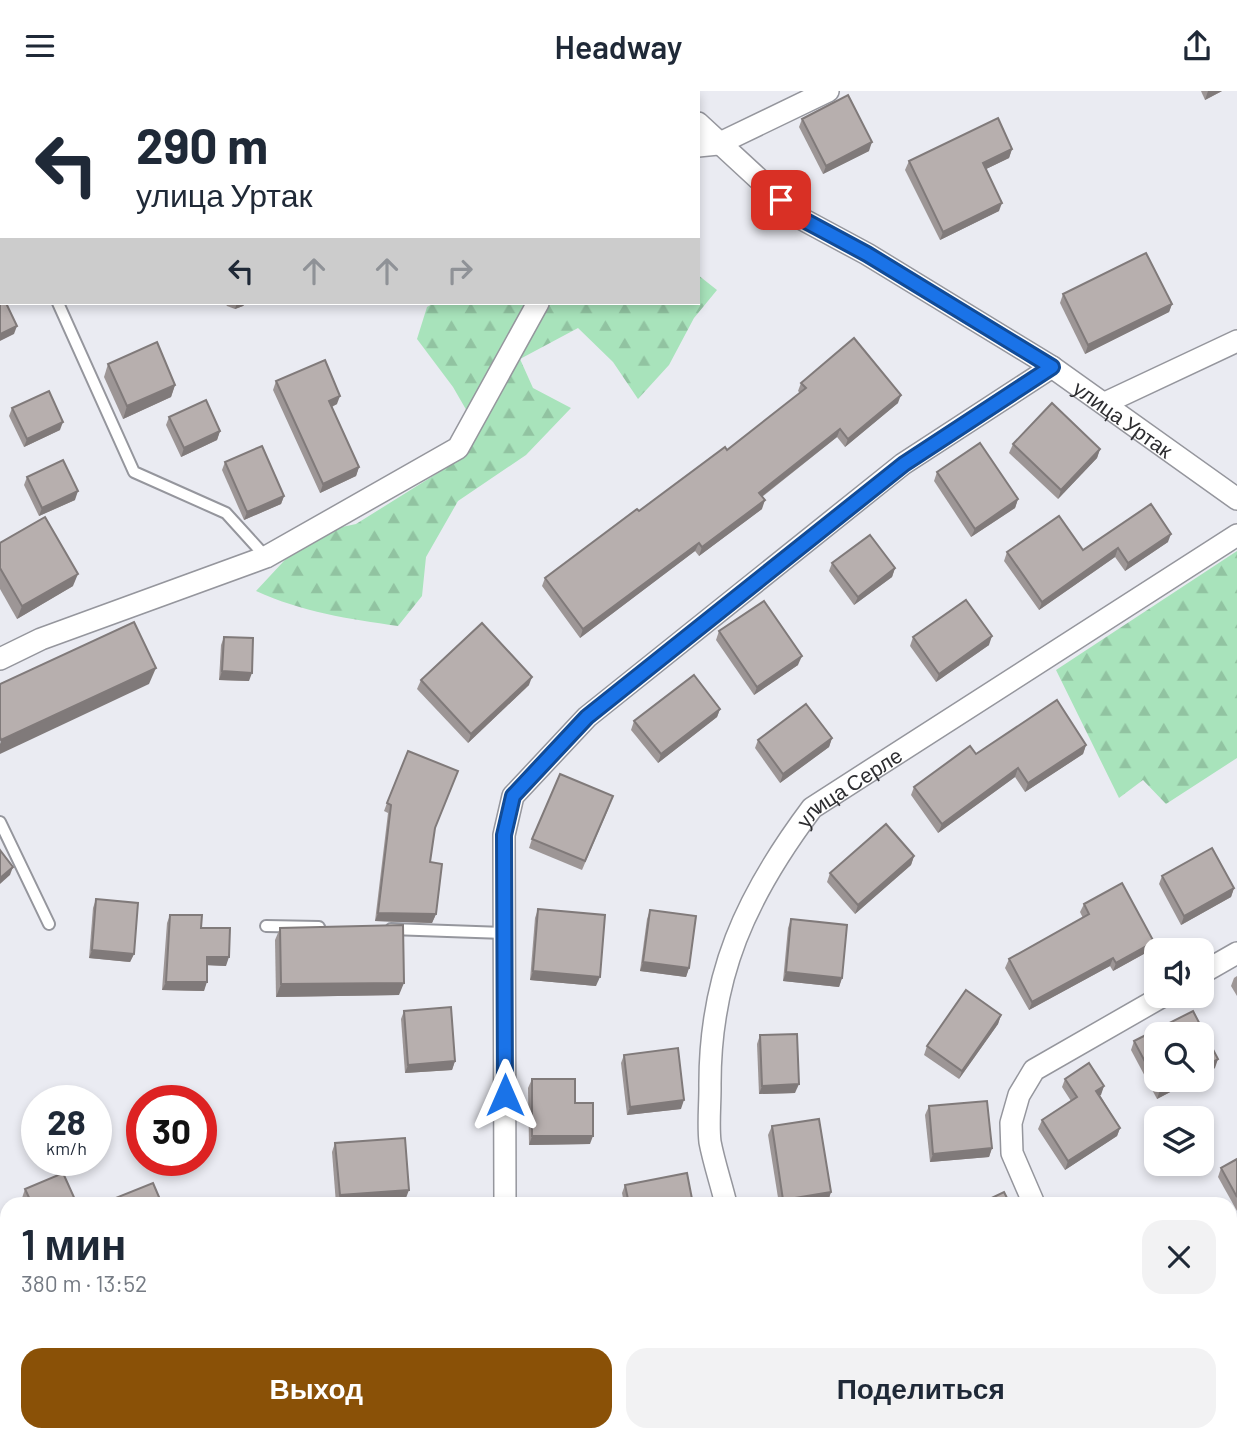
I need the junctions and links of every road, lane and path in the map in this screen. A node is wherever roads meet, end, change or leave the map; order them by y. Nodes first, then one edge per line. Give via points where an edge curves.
1 (828, 91) edge
2 (700, 127) edge
3 (708, 145) edge
4 (59, 305) edge
5 (537, 305) edge
6 (1237, 341) edge
7 (1052, 367) junction
8 (1105, 403) junction
9 (1237, 499) edge
10 (1237, 535) edge
11 (265, 557) junction
12 (0, 659) edge
13 (0, 822) edge
14 (49, 924) dead end
15 (265, 926) dead end
16 (332, 928) edge
17 (385, 929) edge
18 (504, 933) junction
19 (1237, 953) edge
20 (1214, 966) edge
21 (1144, 1007) edge
22 (505, 1197) edge
23 (724, 1197) edge
24 (1031, 1197) edge

1 - 3 street
2 - 3 street, улица Уртак
3 - 7 street, улица Уртак via 802,219
4 - 11 lane via 134,472 226,513
5 - 11 street via 458,449
6 - 8 street
7 - 8 street, улица Уртак
7 - 18 street via 904,464 587,717 513,796 504,835
8 - 9 street, улица Уртак
10 - 23 street, улица Серле via 812,808 774,859 742,919 723,976 709,1047 710,1140
11 - 12 street via 41,639
13 - 14 lane
15 - 16 lane
17 - 18 lane
18 - 22 street
19 - 20 street
21 - 24 street via 1034,1070 1019,1095 1011,1123 1012,1153

